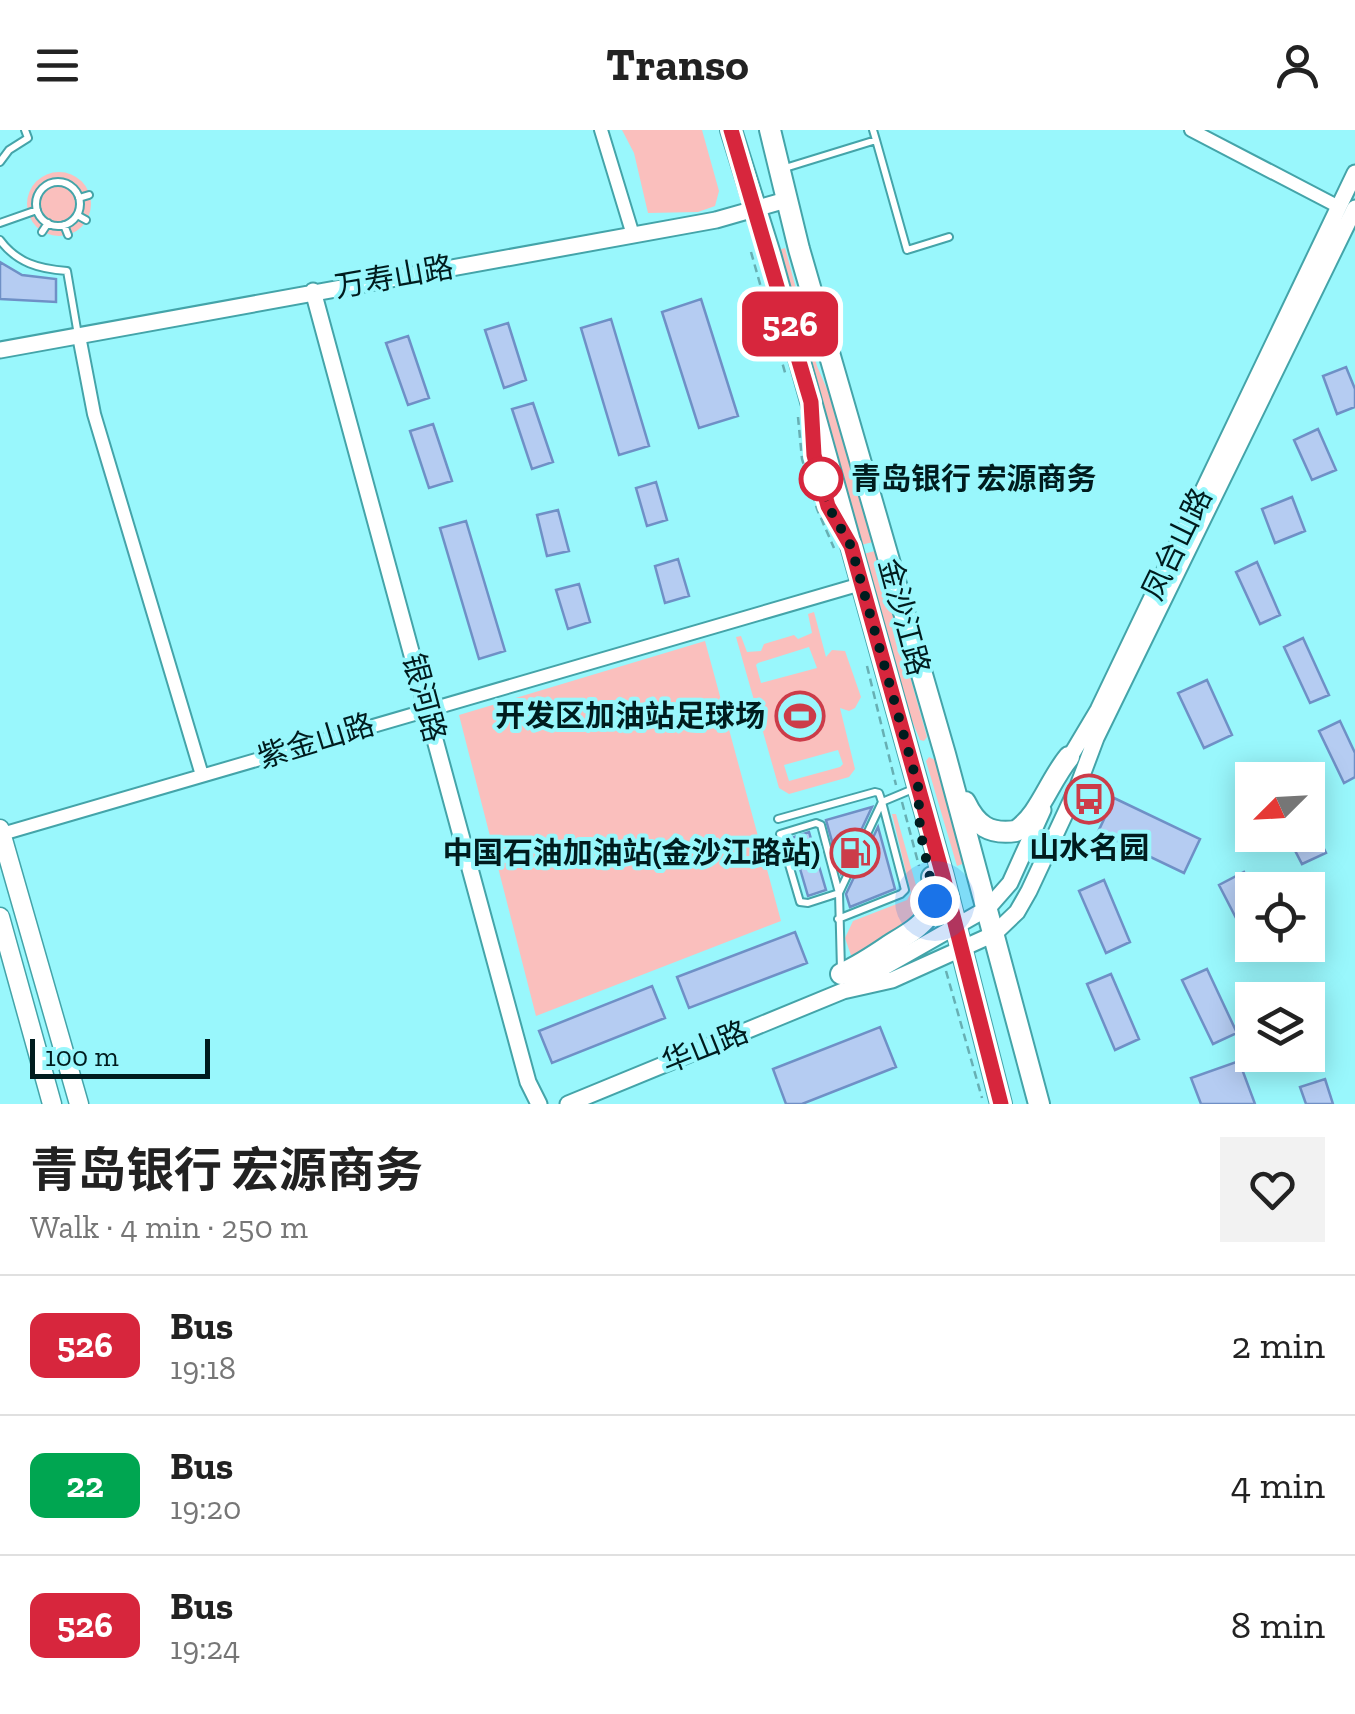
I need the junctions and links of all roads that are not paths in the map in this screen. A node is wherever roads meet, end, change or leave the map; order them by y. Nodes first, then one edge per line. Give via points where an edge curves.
1 (26, 130) edge
2 (601, 130) edge
3 (731, 130) edge
4 (770, 130) edge
5 (873, 130) edge
6 (1192, 130) edge
7 (876, 140) junction
8 (0, 162) edge
9 (779, 170) junction
10 (49, 173) dead end
11 (1355, 174) edge
12 (74, 176) dead end
13 (52, 182) junction
14 (68, 184) junction
15 (31, 189) dead end
16 (40, 193) junction
17 (88, 195) dead end
18 (79, 198) junction
19 (786, 200) junction
20 (1347, 207) edge
21 (37, 210) junction
22 (756, 210) junction
23 (77, 215) junction
24 (86, 220) dead end
25 (0, 222) edge
26 (48, 224) junction
27 (64, 225) junction
28 (42, 232) dead end
29 (68, 235) dead end
30 (633, 235) junction
31 (949, 237) dead end
32 (0, 240) edge
33 (312, 291) junction
34 (79, 336) junction
35 (0, 350) edge
36 (862, 584) junction
37 (427, 708) junction
38 (945, 754) junction
39 (1069, 758) junction
40 (202, 775) junction
41 (909, 791) junction
42 (882, 802) junction
43 (778, 819) dead end
44 (1, 831) edge
45 (839, 893) junction
46 (988, 908) junction
47 (0, 917) edge
48 (837, 920) junction
49 (954, 928) junction
50 (994, 934) junction
51 (951, 954) junction
52 (842, 983) junction
53 (52, 1104) edge
54 (79, 1104) edge
55 (539, 1104) edge
56 (568, 1104) edge
57 (1001, 1104) edge
58 (1039, 1104) edge

1 - 8 lane via 28,138
2 - 30 street
3 - 22 main road, 金沙江路
4 - 9 main road, 金沙江路
5 - 7 lane
6 - 20 street
7 - 9 lane
7 - 31 lane via 907,250
9 - 19 main road, 金沙江路
10 - 13 lane
11 - 20 street, 凤台山路
12 - 14 lane
13 - 14 lane
13 - 16 lane
14 - 18 lane
15 - 16 lane
16 - 21 lane
17 - 18 lane
18 - 23 lane
19 - 22 street, 万寿山路
19 - 38 main road, 金沙江路
20 - 39 street, 凤台山路
20 - 50 street, 凤台山路 via 1029,891
21 - 25 lane
21 - 26 lane
22 - 30 street, 万寿山路
22 - 36 main road, 金沙江路 via 844,552
23 - 24 lane
23 - 27 lane
26 - 27 lane
26 - 28 lane
27 - 29 lane
30 - 33 street, 万寿山路
32 - 34 lane via 26,263 66,272
33 - 34 street, 万寿山路
33 - 37 street, 银河路
34 - 35 street, 万寿山路
34 - 40 street via 94,414
36 - 37 street, 紫金山路
36 - 41 main road, 金沙江路
37 - 40 street, 紫金山路
37 - 55 street, 银河路
38 - 39 main road via 976,822 1005,832 1032,819
38 - 46 main road, 金沙江路
39 - 46 street, 凤台山路 via 1010,883
40 - 44 street, 紫金山路
41 - 42 lane
41 - 49 main road, 金沙江路
41 - 52 main road via 935,889 932,908 911,934
42 - 43 lane via 875,792
42 - 45 lane
42 - 48 lane via 904,890
44 - 54 main road
45 - 45 lane via 821,825 780,834 800,902
45 - 48 lane
46 - 49 street
46 - 50 main road, 金沙江路
47 - 53 main road
48 - 52 lane
49 - 51 main road, 金沙江路
49 - 52 street
50 - 51 street
50 - 58 main road, 金沙江路
51 - 52 street via 892,980
51 - 57 main road, 金沙江路
52 - 56 street, 华山路

